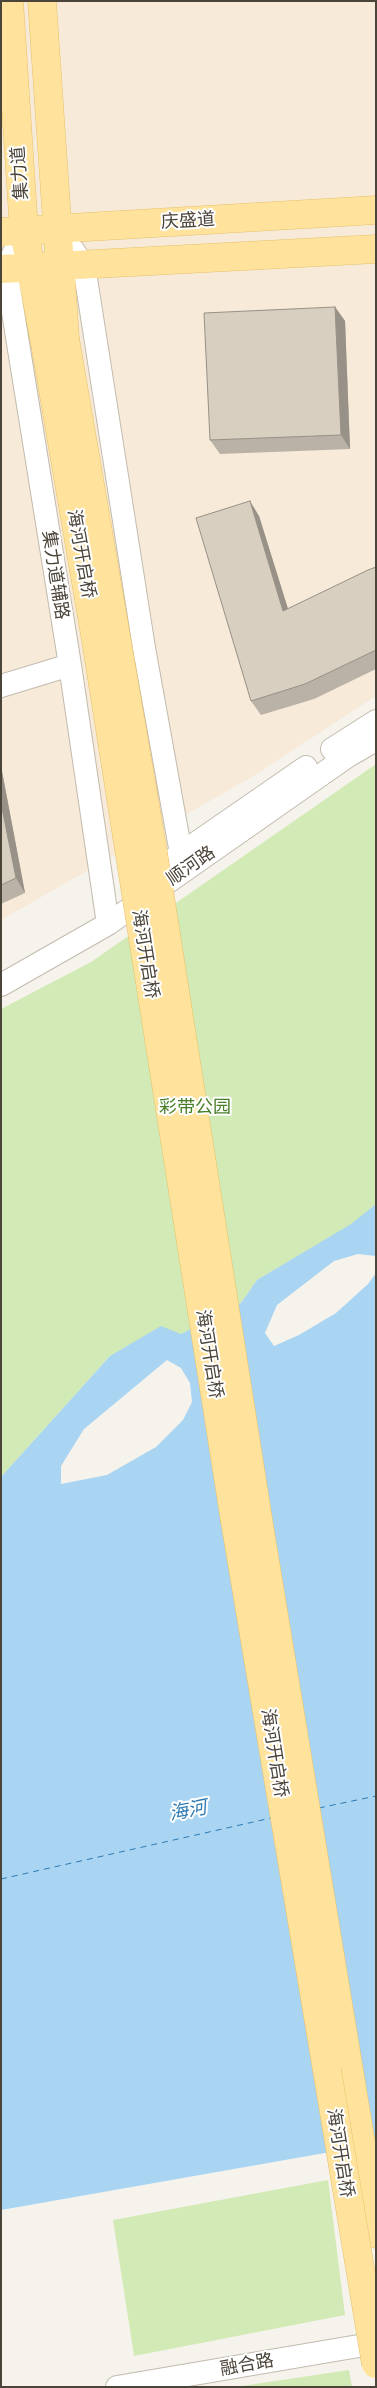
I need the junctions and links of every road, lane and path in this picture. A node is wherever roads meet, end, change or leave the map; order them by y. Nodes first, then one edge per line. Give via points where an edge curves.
1 (9, 1) edge
2 (42, 1) edge
3 (376, 210) edge
4 (59, 228) junction
5 (13, 231) edge
6 (376, 249) edge
7 (72, 267) junction
8 (13, 269) edge
9 (55, 341) junction
10 (70, 666) junction
11 (1, 686) edge
12 (376, 721) edge
13 (376, 740) edge
14 (183, 862) junction
15 (108, 915) junction
16 (1, 985) edge
17 (376, 2234) edge
18 (376, 2342) edge
19 (376, 2364) edge
20 (117, 2387) edge

1 - 5 main road, 集力道
2 - 4 main road, 集力道
3 - 4 main road, 庆盛道
4 - 5 main road, 庆盛道
4 - 7 main road, 集力道
5 - 8 main road, 集力道
6 - 7 main road
7 - 8 main road
7 - 9 main road, 集力道
7 - 14 street
8 - 9 main road, 集力道
8 - 10 street, 集力道辅路
9 - 17 main road, 海河开启桥, bridge via 152,846 256,1509
9 - 19 main road, 海河开启桥, bridge via 96,640 235,1521
10 - 11 street
10 - 15 street, 集力道辅路
12 - 14 street, 顺河路
13 - 14 street, 顺河路
14 - 15 street, 顺河路
15 - 16 street, 顺河路
18 - 20 street, 融合路

